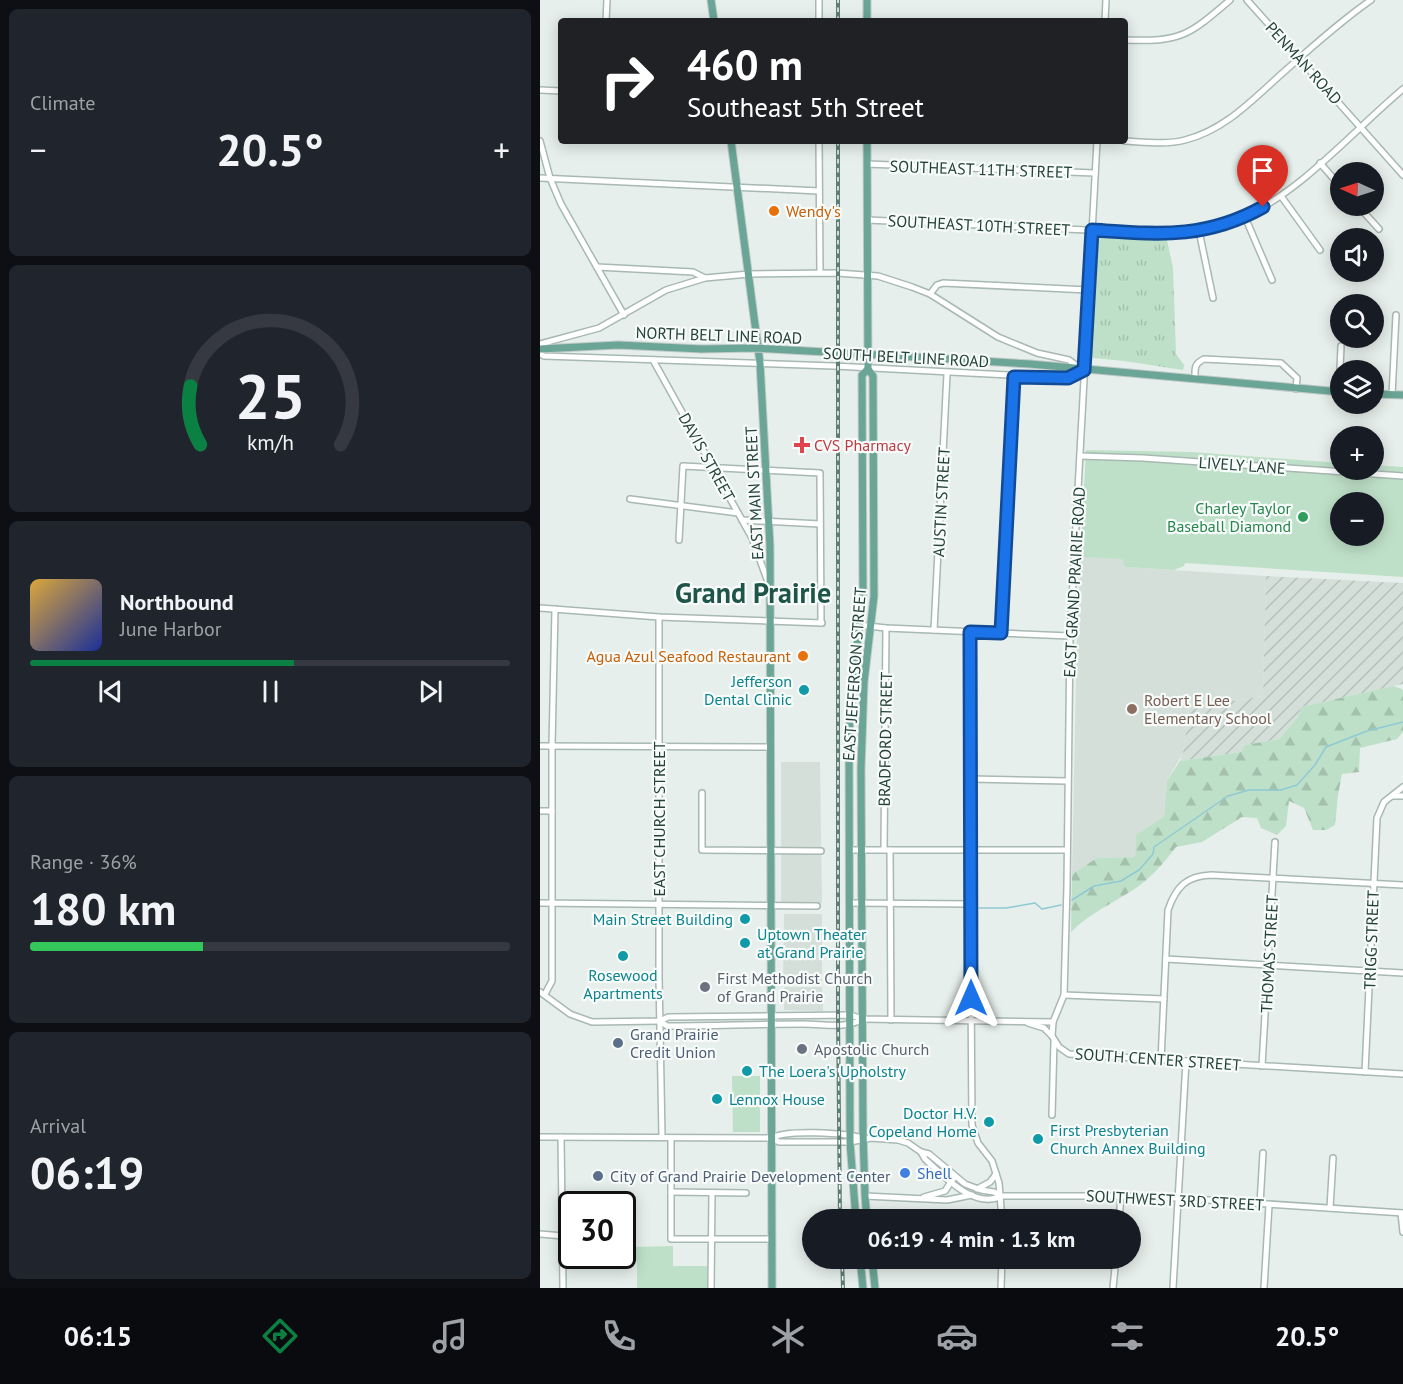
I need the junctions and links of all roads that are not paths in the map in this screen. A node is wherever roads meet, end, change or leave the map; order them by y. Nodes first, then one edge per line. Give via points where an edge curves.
1 (607, 0) edge
2 (711, 0) edge
3 (819, 0) edge
4 (867, 0) edge
5 (1106, 0) edge
6 (1230, 0) edge
7 (1248, 0) edge
8 (1371, 0) edge
9 (606, 18) edge
10 (714, 18) edge
11 (819, 18) edge
12 (867, 18) edge
13 (1105, 18) edge
14 (1128, 40) edge
15 (1299, 58) junction
16 (1403, 89) edge
17 (540, 90) edge
18 (558, 91) edge
19 (1360, 127) junction
20 (540, 141) edge
21 (1128, 141) edge
22 (731, 144) edge
23 (819, 144) edge
24 (867, 144) edge
25 (1097, 144) edge
26 (1320, 163) junction
27 (867, 164) junction
28 (1095, 173) junction
29 (1330, 174) edge
30 (1403, 175) edge
31 (540, 178) edge
32 (550, 178) junction
33 (738, 187) junction
34 (819, 191) junction
35 (1281, 196) junction
36 (1367, 216) edge
37 (1245, 217) junction
38 (867, 220) junction
39 (1378, 228) edge
40 (1092, 230) junction
41 (1199, 231) junction
42 (1320, 250) dead end
43 (597, 267) junction
44 (819, 272) junction
45 (749, 274) junction
46 (868, 275) junction
47 (705, 278) junction
48 (1272, 280) dead end
49 (1088, 290) junction
50 (930, 294) junction
51 (1213, 298) dead end
52 (624, 315) junction
53 (1396, 315) dead end
54 (540, 347) edge
55 (540, 354) edge
56 (898, 356) joint
57 (653, 360) junction
58 (760, 363) junction
59 (868, 369) junction
60 (1084, 370) junction
61 (947, 374) junction
62 (1014, 377) junction
63 (1195, 378) junction
64 (1296, 389) junction
65 (1330, 391) edge
66 (1384, 395) edge
67 (1392, 395) junction
68 (1403, 395) edge
69 (1080, 456) junction
70 (712, 467) junction
71 (767, 470) junction
72 (1403, 476) edge
73 (630, 500) dead end
74 (680, 507) junction
75 (738, 513) junction
76 (742, 520) junction
77 (770, 522) junction
78 (820, 524) junction
79 (863, 533) junction
80 (874, 533) junction
81 (679, 540) dead end
82 (771, 589) junction
83 (540, 608) edge
84 (555, 609) junction
85 (659, 617) junction
86 (771, 620) junction
87 (859, 625) junction
88 (872, 626) junction
89 (886, 628) junction
90 (934, 630) junction
91 (970, 632) junction
92 (1001, 633) junction
93 (1070, 636) junction
94 (850, 725) junction
95 (862, 728) junction
96 (540, 746) edge
97 (552, 746) junction
98 (659, 746) junction
99 (771, 747) junction
100 (849, 771) junction
101 (861, 771) junction
102 (971, 779) junction
103 (1067, 781) junction
104 (1403, 787) edge
105 (702, 793) dead end
106 (1392, 796) junction
107 (1403, 796) edge
108 (540, 811) edge
109 (552, 811) junction
110 (849, 814) junction
111 (861, 814) junction
112 (1275, 842) dead end
113 (849, 849) junction
114 (771, 850) junction
115 (862, 850) junction
116 (887, 850) junction
117 (970, 850) junction
118 (1067, 850) junction
119 (821, 851) dead end
120 (1273, 878) junction
121 (1373, 884) junction
122 (1403, 885) edge
123 (540, 903) edge
124 (553, 903) junction
125 (849, 903) junction
126 (862, 903) junction
127 (891, 903) junction
128 (660, 904) junction
129 (970, 904) junction
130 (771, 905) junction
131 (817, 906) dead end
132 (1166, 959) junction
133 (1268, 965) junction
134 (1370, 971) junction
135 (1403, 973) edge
136 (542, 993) edge
137 (1064, 995) junction
138 (1164, 999) junction
139 (850, 1015) junction
140 (863, 1019) junction
141 (891, 1020) junction
142 (660, 1021) junction
143 (772, 1021) junction
144 (971, 1021) junction
145 (1025, 1022) junction
146 (1053, 1022) junction
147 (849, 1025) junction
148 (1053, 1039) junction
149 (1161, 1060) junction
150 (1186, 1061) junction
151 (1263, 1066) junction
152 (1365, 1072) junction
153 (1403, 1074) edge
154 (1052, 1115) dead end
155 (540, 1137) edge
156 (561, 1137) junction
157 (662, 1137) junction
158 (671, 1138) junction
159 (772, 1138) junction
160 (850, 1138) junction
161 (864, 1138) junction
162 (921, 1152) junction
163 (1263, 1153) dead end
164 (1333, 1158) dead end
165 (996, 1174) junction
166 (956, 1176) junction
167 (950, 1182) junction
168 (977, 1189) junction
169 (562, 1191) edge
170 (945, 1191) junction
171 (671, 1192) junction
172 (712, 1193) junction
173 (746, 1193) dead end
174 (972, 1195) junction
175 (865, 1196) junction
176 (1001, 1196) junction
177 (1121, 1196) junction
178 (1178, 1198) junction
179 (913, 1199) junction
180 (947, 1200) junction
181 (1260, 1204) junction
182 (1269, 1205) junction
183 (1330, 1208) junction
184 (854, 1209) edge
185 (866, 1209) edge
186 (1002, 1209) edge
187 (1120, 1209) edge
188 (1402, 1213) edge
189 (1403, 1232) edge
190 (540, 1234) edge
191 (558, 1236) edge
192 (711, 1239) junction
193 (772, 1239) junction
194 (563, 1269) edge
195 (861, 1269) edge
196 (873, 1269) edge
197 (1002, 1269) edge
198 (1115, 1269) edge
199 (563, 1288) edge
200 (711, 1288) edge
201 (772, 1288) edge
202 (863, 1288) edge
203 (875, 1288) edge
204 (1001, 1288) edge
205 (1113, 1288) edge
206 (1173, 1288) edge
207 (1264, 1288) edge

1 - 9 street
2 - 10 main road
3 - 11 street
4 - 12 main road
5 - 13 street
6 - 14 street via 1185,35 1152,41
7 - 15 street, PENMAN ROAD
8 - 15 street
15 - 19 street, PENMAN ROAD
15 - 21 street via 1241,110 1202,135 1182,141
16 - 19 street, SOUTHEAST 10TH STREET
17 - 18 street
19 - 26 street, SOUTHEAST 10TH STREET
19 - 30 street, PENMAN ROAD
20 - 32 street
22 - 33 main road, EAST MAIN STREET
23 - 34 street
24 - 27 main road, EAST JEFFERSON STREET
25 - 28 street, EAST GRAND PRAIRIE ROAD
26 - 29 street
26 - 35 street, SOUTHEAST 10TH STREET
27 - 28 street, SOUTHEAST 11TH STREET
27 - 38 main road, EAST JEFFERSON STREET
28 - 40 street, EAST GRAND PRAIRIE ROAD
31 - 32 street
32 - 33 street
32 - 43 street
33 - 34 street
33 - 45 main road, EAST MAIN STREET
34 - 44 street
35 - 37 street, SOUTHEAST 10TH STREET
35 - 42 street
36 - 39 street
37 - 41 street, SOUTHEAST 10TH STREET
37 - 48 street
38 - 40 street, SOUTHEAST 10TH STREET
38 - 46 main road, EAST JEFFERSON STREET
40 - 41 street, SOUTHEAST 10TH STREET via 1175,234
40 - 49 street, EAST GRAND PRAIRIE ROAD
41 - 51 street
43 - 47 street via 693,272
43 - 52 street
44 - 45 street
44 - 46 street
45 - 47 street
45 - 58 main road, EAST MAIN STREET
46 - 50 street
46 - 59 main road, EAST JEFFERSON STREET
47 - 52 street via 666,291
49 - 50 street via 943,284
49 - 60 street, EAST GRAND PRAIRIE ROAD
50 - 60 street via 998,337 1037,353 1069,360
52 - 54 street via 599,328
53 - 67 street
54 - 56 main road, NORTH BELT LINE ROAD, bridge via 754,348
55 - 57 street, NORTH BELT LINE ROAD
56 - 60 main road, SOUTH BELT LINE ROAD
57 - 58 street, NORTH BELT LINE ROAD
57 - 70 street, DAVIS STREET
58 - 59 street, SOUTH BELT LINE ROAD
58 - 71 main road, EAST MAIN STREET
59 - 61 street, SOUTH BELT LINE ROAD
59 - 79 main road, EAST JEFFERSON STREET via 862,375
59 - 80 main road, EAST JEFFERSON STREET via 873,376
60 - 62 street, SOUTH BELT LINE ROAD via 1068,378
60 - 63 main road, SOUTH BELT LINE ROAD
60 - 69 street, EAST GRAND PRAIRIE ROAD
61 - 62 street, SOUTH BELT LINE ROAD
61 - 90 street, AUSTIN STREET
62 - 92 street
63 - 64 main road, SOUTH BELT LINE ROAD
63 - 64 street via 1194,367 1204,359 1281,363 1297,378
64 - 65 main road, SOUTH BELT LINE ROAD
66 - 67 main road
67 - 68 main road
69 - 72 street, LIVELY LANE
69 - 93 street, EAST GRAND PRAIRIE ROAD
70 - 71 street
70 - 74 street via 683,466
70 - 75 street, DAVIS STREET
71 - 77 main road, EAST MAIN STREET
71 - 78 street via 820,473
73 - 74 street
74 - 75 street
74 - 81 street
75 - 76 street, DAVIS STREET
76 - 77 street
76 - 82 street, DAVIS STREET
77 - 78 street
77 - 82 main road, EAST MAIN STREET
78 - 86 street via 822,623
79 - 80 main road
79 - 87 main road, EAST JEFFERSON STREET
80 - 88 main road, EAST JEFFERSON STREET
82 - 86 main road, EAST MAIN STREET
83 - 84 street
84 - 85 street
84 - 97 street
85 - 86 street
85 - 98 street, EAST CHURCH STREET
86 - 99 main road, EAST MAIN STREET
87 - 88 street
87 - 94 main road, EAST JEFFERSON STREET
88 - 89 street
88 - 95 main road, EAST JEFFERSON STREET
89 - 90 street
89 - 116 street, BRADFORD STREET
90 - 91 street
91 - 92 street
91 - 102 street
92 - 93 street
93 - 103 street, EAST GRAND PRAIRIE ROAD
94 - 95 main road
94 - 100 main road, EAST JEFFERSON STREET
95 - 101 main road, EAST JEFFERSON STREET
96 - 97 street
97 - 98 street
97 - 109 street
98 - 99 street
98 - 128 street, EAST CHURCH STREET
99 - 114 main road, EAST MAIN STREET
100 - 101 main road
100 - 110 main road, EAST JEFFERSON STREET
101 - 111 main road, EAST JEFFERSON STREET
102 - 103 street
102 - 117 street
103 - 118 street, EAST GRAND PRAIRIE ROAD
104 - 106 street
105 - 114 street via 702,850
106 - 107 street
106 - 121 street, TRIGG STREET via 1384,801 1377,818
108 - 109 street
109 - 124 street
110 - 111 main road
110 - 113 main road, EAST JEFFERSON STREET
111 - 115 main road, EAST JEFFERSON STREET
112 - 120 street, THOMAS STREET
113 - 115 street
113 - 125 main road, EAST JEFFERSON STREET
114 - 119 street
114 - 130 main road, EAST MAIN STREET
115 - 116 street
115 - 126 main road, EAST JEFFERSON STREET
116 - 117 street
116 - 127 street, BRADFORD STREET
117 - 118 street
117 - 129 street
118 - 137 street, EAST GRAND PRAIRIE ROAD
120 - 121 street
120 - 132 street via 1199,875 1188,880 1173,896 1168,910
120 - 133 street, THOMAS STREET
121 - 122 street
121 - 134 street, TRIGG STREET
123 - 124 street
124 - 128 street
124 - 136 street via 552,981
125 - 126 street
125 - 139 main road, EAST JEFFERSON STREET
126 - 127 street
126 - 140 main road, EAST JEFFERSON STREET
127 - 129 street
127 - 141 street, BRADFORD STREET
128 - 130 street
128 - 142 street, EAST CHURCH STREET
129 - 144 street
130 - 131 street
130 - 143 main road, EAST MAIN STREET
132 - 133 street
132 - 138 street
133 - 134 street
133 - 151 street, THOMAS STREET
134 - 135 street
134 - 152 street, TRIGG STREET
136 - 142 street via 570,1014 592,1022
137 - 138 street
137 - 146 street, EAST GRAND PRAIRIE ROAD
138 - 149 street
139 - 140 street
139 - 143 street
139 - 147 main road, EAST JEFFERSON STREET
140 - 141 street
140 - 147 street
140 - 161 main road, EAST JEFFERSON STREET
141 - 144 street
142 - 143 street via 667,1026
142 - 157 street, EAST CHURCH STREET
143 - 147 street
143 - 159 main road, EAST MAIN STREET
144 - 145 street
144 - 165 street via 972,1125
145 - 146 street
145 - 148 street via 1044,1028
146 - 148 street, SOUTH CENTER STREET
147 - 160 main road, EAST JEFFERSON STREET
148 - 149 street, SOUTH CENTER STREET via 1069,1054
148 - 154 street
149 - 150 street, SOUTH CENTER STREET
150 - 151 street, SOUTH CENTER STREET
150 - 178 street
151 - 152 street, SOUTH CENTER STREET
152 - 153 street, SOUTH CENTER STREET
155 - 156 street
156 - 157 street
156 - 169 street
157 - 158 street
158 - 159 street
158 - 171 street
159 - 160 street via 778,1142
159 - 193 main road, EAST MAIN STREET
160 - 161 street
160 - 184 main road, EAST JEFFERSON STREET
161 - 162 street via 898,1140
161 - 175 main road, EAST JEFFERSON STREET
162 - 166 street
162 - 167 street
163 - 181 street
164 - 183 street
165 - 168 street
165 - 176 street
166 - 167 street
166 - 168 street
167 - 170 street
167 - 174 street
168 - 176 street
170 - 179 street, SOUTHWEST 3RD STREET
170 - 180 street
171 - 172 street
171 - 192 street via 671,1239
172 - 173 street
172 - 192 street
174 - 176 street, SOUTHWEST 3RD STREET via 994,1200
174 - 180 street, SOUTHWEST 3RD STREET
175 - 179 street, SOUTHWEST 3RD STREET
175 - 185 main road, EAST JEFFERSON STREET
176 - 177 street, SOUTHWEST 3RD STREET
176 - 186 street
177 - 178 street, SOUTHWEST 3RD STREET
177 - 187 street
178 - 181 street, SOUTHWEST 3RD STREET
178 - 206 street
179 - 180 street, SOUTHWEST 3RD STREET
181 - 182 street, SOUTHWEST 3RD STREET
182 - 183 street, SOUTHWEST 3RD STREET
182 - 207 street
183 - 188 street, SOUTHWEST 3RD STREET
188 - 189 street
190 - 191 street
192 - 193 street
192 - 200 street
193 - 201 main road, EAST MAIN STREET
194 - 199 street
195 - 202 main road
196 - 203 main road
197 - 204 street
198 - 205 street

